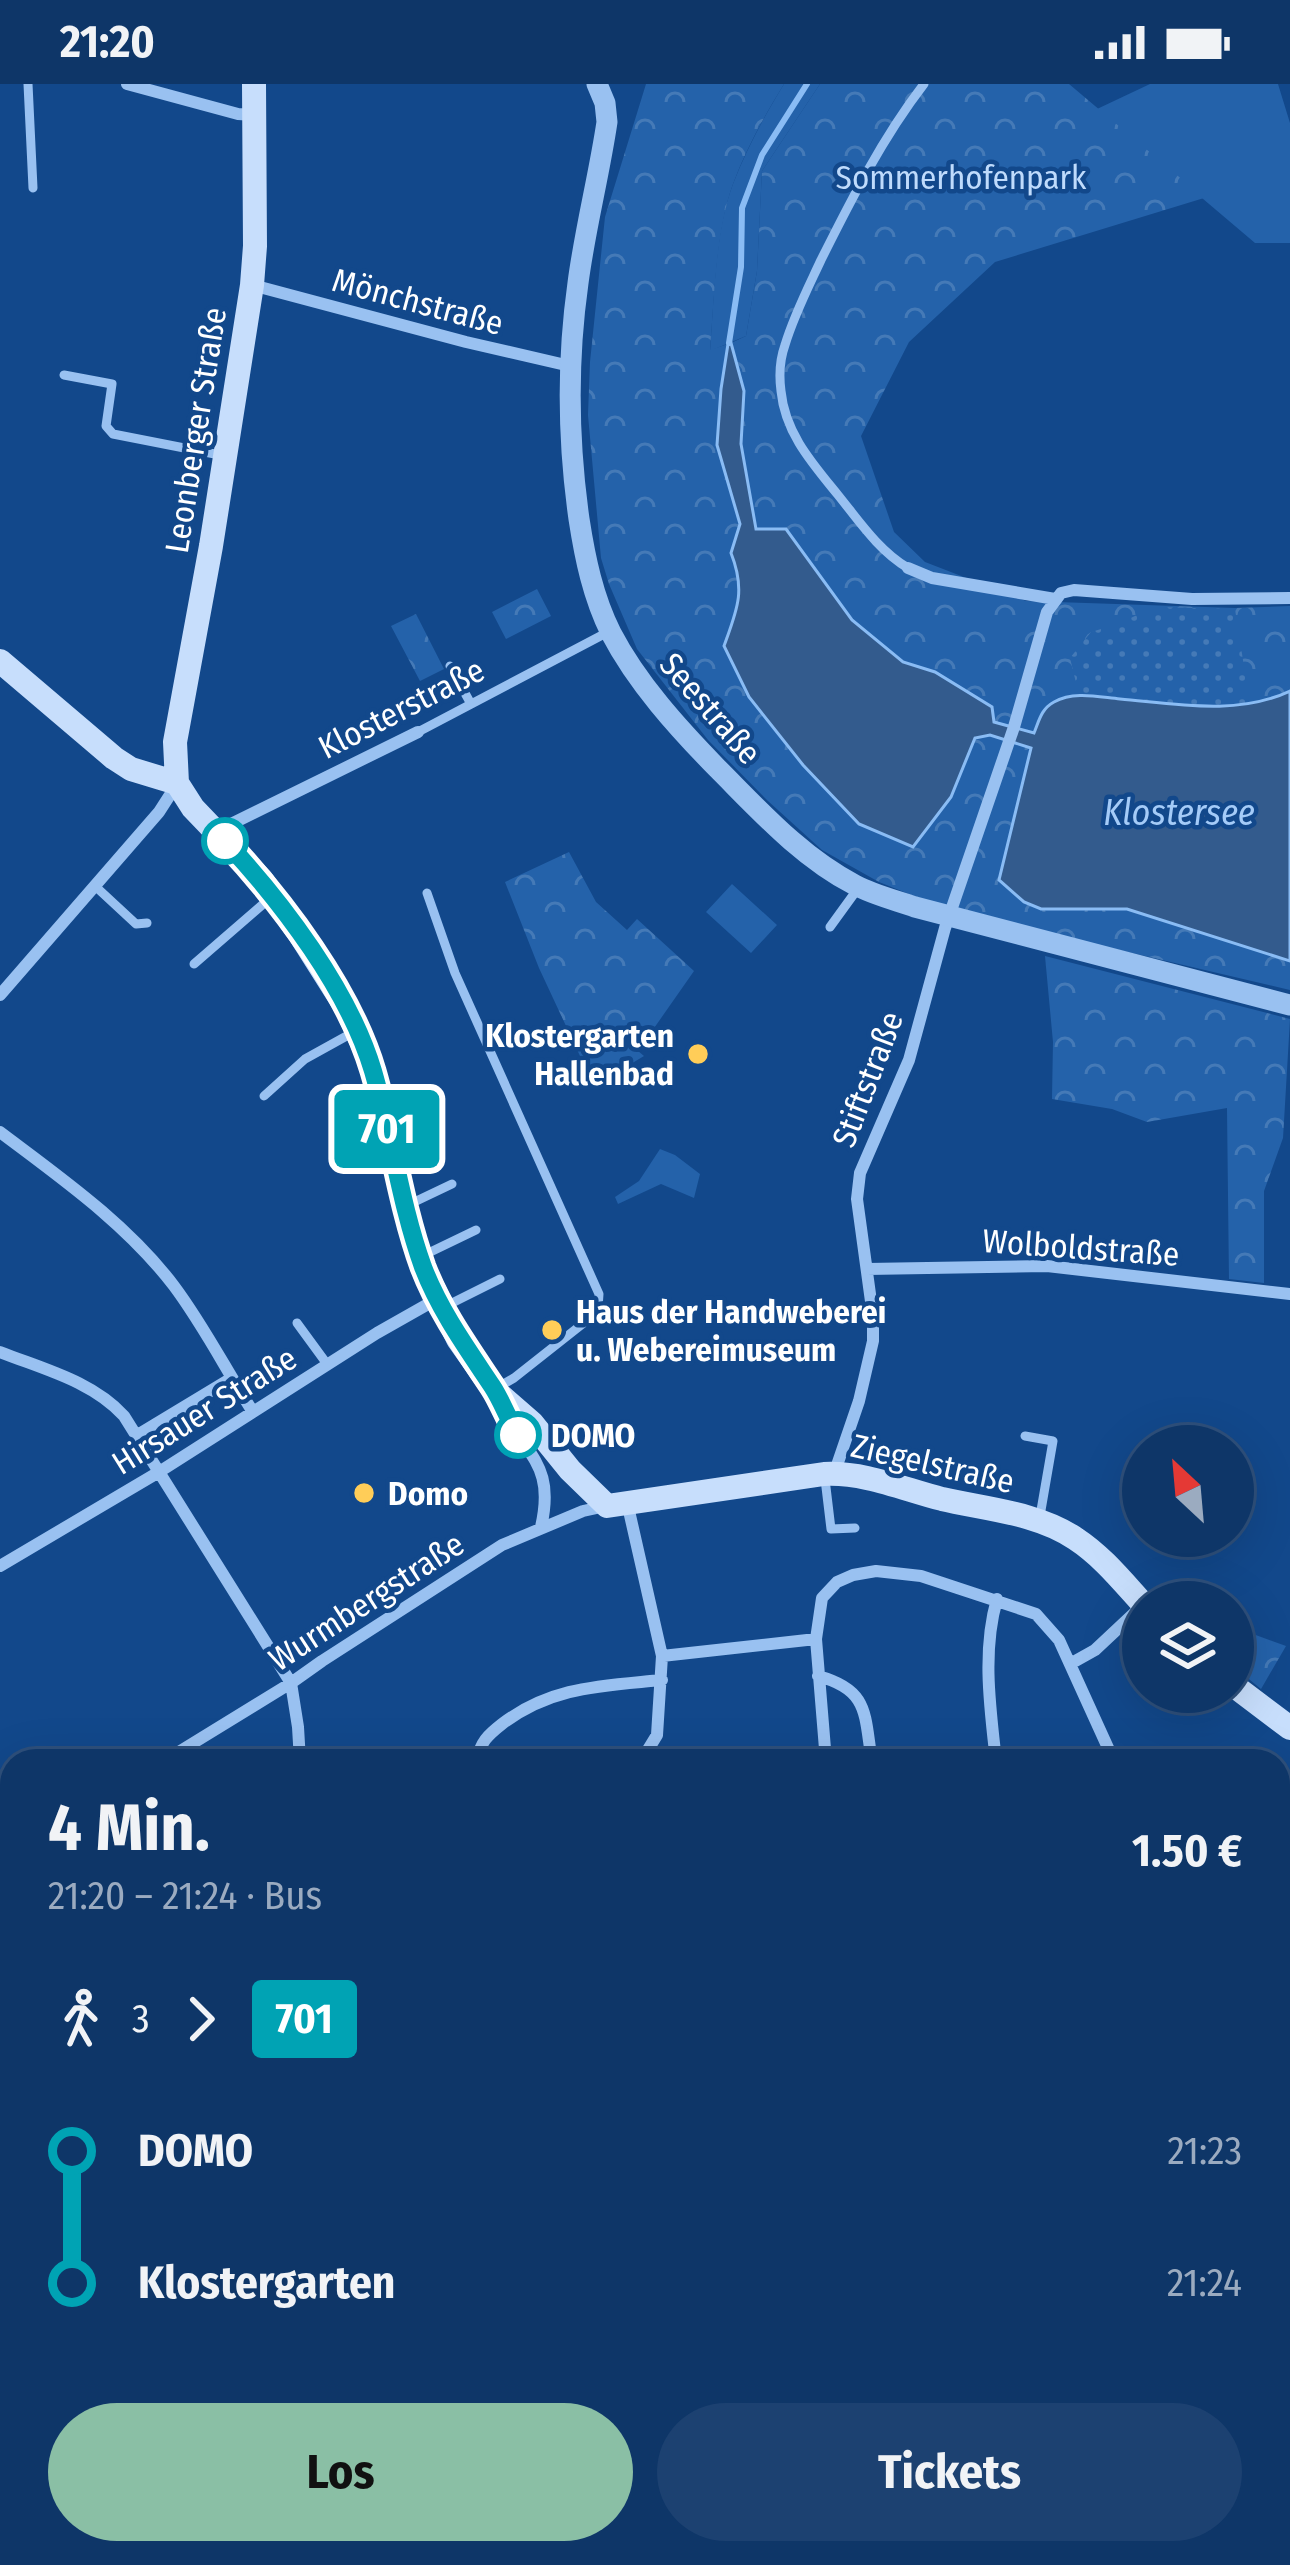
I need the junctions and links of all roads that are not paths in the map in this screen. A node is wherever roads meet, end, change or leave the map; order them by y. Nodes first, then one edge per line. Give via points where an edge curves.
1 (28, 84) edge
2 (127, 84) edge
3 (254, 84) edge
4 (597, 84) edge
5 (924, 84) edge
6 (254, 116) junction
7 (33, 188) dead end
8 (252, 285) junction
9 (570, 366) junction
10 (64, 375) dead end
11 (226, 456) junction
12 (908, 568) joint
13 (1055, 598) junction
14 (1290, 598) edge
15 (610, 631) junction
16 (0, 661) edge
17 (450, 666) dead end
18 (471, 704) junction
19 (418, 732) joint
20 (177, 783) junction
21 (216, 832) junction
22 (95, 886) junction
23 (859, 887) junction
24 (427, 893) dead end
25 (274, 896) junction
26 (949, 916) junction
27 (147, 923) dead end
28 (830, 927) dead end
29 (194, 964) dead end
30 (0, 995) edge
31 (1290, 1005) edge
32 (357, 1030) junction
33 (265, 1096) dead end
34 (0, 1132) edge
35 (452, 1184) dead end
36 (405, 1207) junction
37 (476, 1230) dead end
38 (420, 1257) junction
39 (867, 1269) junction
40 (500, 1279) dead end
41 (1290, 1294) edge
42 (439, 1304) junction
43 (297, 1323) dead end
44 (0, 1352) edge
45 (327, 1364) junction
46 (232, 1378) junction
47 (494, 1390) junction
48 (253, 1412) junction
49 (136, 1436) junction
50 (1024, 1436) dead end
51 (159, 1472) junction
52 (829, 1474) junction
53 (617, 1504) junction
54 (1039, 1521) junction
55 (541, 1527) junction
56 (855, 1528) dead end
57 (0, 1566) edge
58 (1122, 1582) edge
59 (998, 1599) junction
60 (1122, 1624) edge
61 (816, 1639) junction
62 (662, 1656) junction
63 (1070, 1664) junction
64 (818, 1676) junction
65 (662, 1680) junction
66 (291, 1683) junction
67 (1254, 1701) edge
68 (1290, 1728) edge
69 (184, 1749) edge
70 (299, 1749) edge
71 (481, 1749) edge
72 (648, 1749) edge
73 (825, 1749) edge
74 (869, 1749) edge
75 (995, 1749) edge
76 (1109, 1749) edge

1 - 7 lane
2 - 6 street
3 - 6 main road, Leonberger Straße
4 - 9 street, Seestraße via 607,122
5 - 12 lane via 835,232 780,369 788,423 807,458
6 - 8 main road, Leonberger Straße
8 - 9 street, Mönchstraße
8 - 11 main road, Leonberger Straße
9 - 15 street, Seestraße via 579,519
10 - 11 lane via 112,384 106,427 113,434
11 - 20 main road, Leonberger Straße via 176,742
12 - 13 street
13 - 14 street via 1074,590
13 - 26 street, Stiftstraße
15 - 18 lane, Klosterstraße
15 - 23 street, Seestraße via 709,760 786,837
16 - 20 main road via 114,758
17 - 18 lane
18 - 19 lane, Klosterstraße
19 - 21 street, Klosterstraße
20 - 21 main road
20 - 22 street
21 - 25 main road
22 - 27 lane via 136,924
22 - 30 street
23 - 26 street, Seestraße
23 - 28 lane
24 - 47 lane via 599,1294 590,1318
25 - 29 lane
25 - 32 main road
26 - 31 street, Seestraße
26 - 39 street, Stiftstraße via 909,1060 860,1173
32 - 33 lane via 305,1059
32 - 36 main road
34 - 46 street via 91,1202 160,1270
35 - 36 lane
36 - 38 main road
37 - 38 lane
38 - 42 main road
39 - 41 street, Wolboldstraße via 1048,1266
39 - 52 street, Stiftstraße via 870,1362
40 - 42 lane
42 - 45 street, Hirsauer Straße
42 - 47 main road
43 - 45 lane
44 - 49 street via 98,1393
45 - 48 street, Hirsauer Straße
46 - 48 street
46 - 49 street, Hirsauer Straße
47 - 53 main road via 570,1470
47 - 55 street via 542,1470
48 - 51 street, Hirsauer Straße
49 - 51 street
50 - 54 lane via 1054,1441
51 - 57 street, Hirsauer Straße
51 - 66 street
52 - 53 main road, Ziegelstraße
52 - 54 main road, Ziegelstraße
52 - 56 lane via 831,1529
53 - 55 street, Wurmbergstraße
53 - 62 street
54 - 58 main road, Ziegelstraße via 1073,1536
55 - 66 street, Wurmbergstraße
59 - 61 street via 921,1576 853,1575 822,1598
59 - 63 street via 1036,1614
59 - 75 street via 988,1647
60 - 63 street
61 - 62 street
61 - 64 street
62 - 65 street
63 - 76 street
64 - 73 street
64 - 74 street via 859,1699
65 - 71 street via 557,1694 512,1717
65 - 72 street
66 - 69 street, Wurmbergstraße
66 - 70 street
67 - 68 main road

